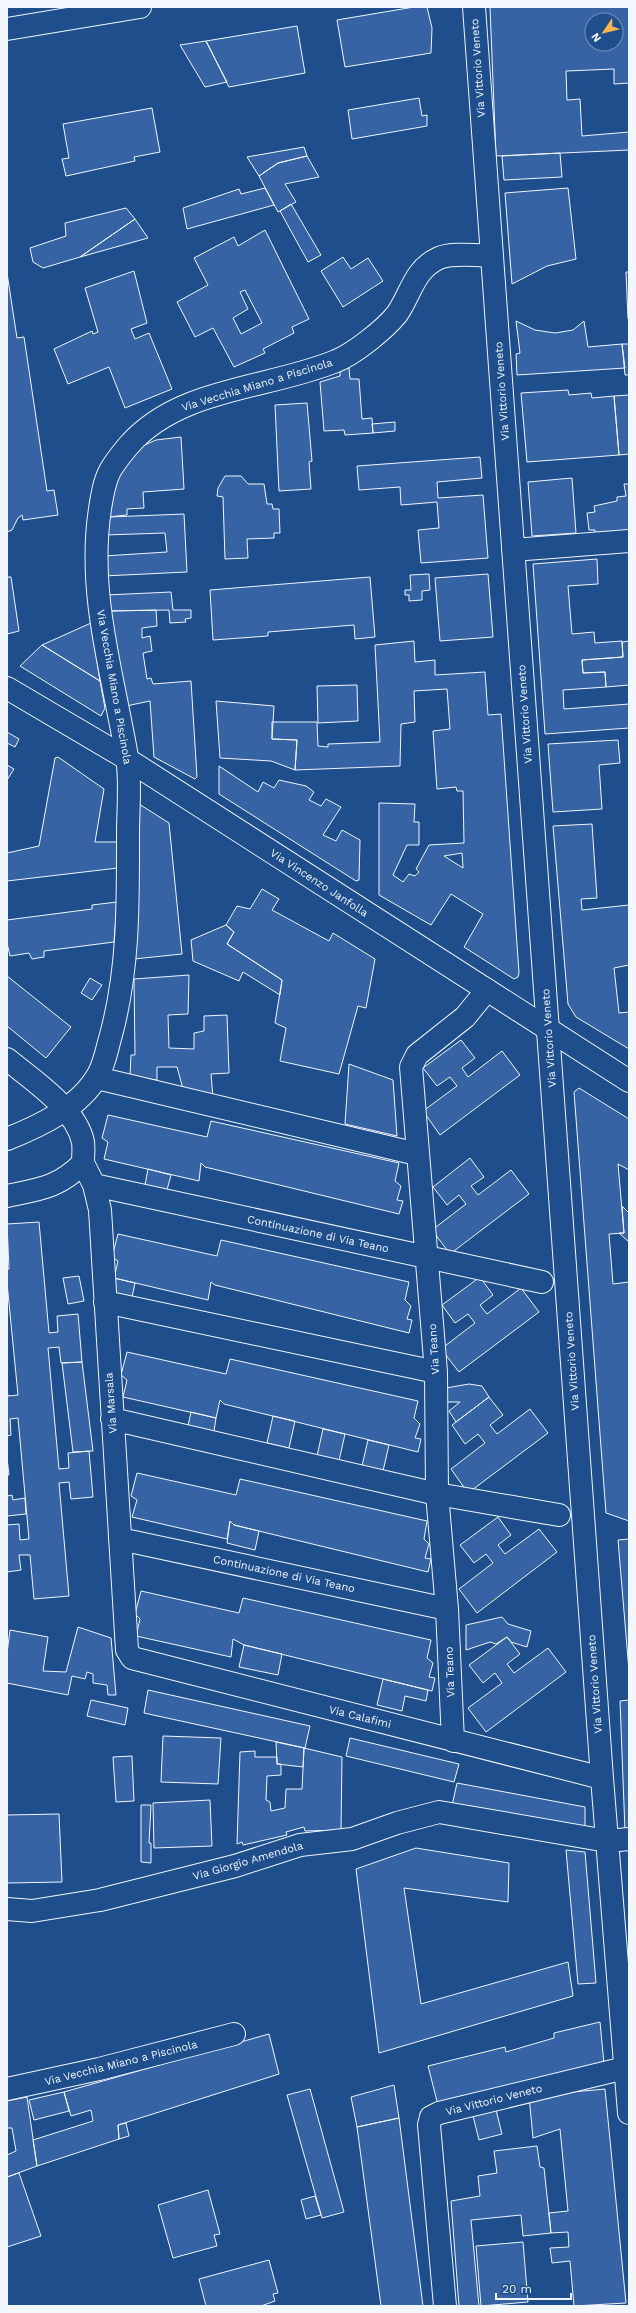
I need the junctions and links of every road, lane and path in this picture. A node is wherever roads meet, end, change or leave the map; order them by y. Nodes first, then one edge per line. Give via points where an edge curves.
1 (140, 7) edge
2 (474, 7) edge
3 (7, 29) edge
4 (492, 255) junction
5 (629, 541) edge
6 (513, 550) junction
7 (7, 688) edge
8 (127, 760) junction
9 (487, 990) junction
10 (549, 1029) junction
11 (7, 1058) edge
12 (97, 1078) junction
13 (629, 1081) edge
14 (71, 1105) junction
15 (7, 1139) edge
16 (417, 1154) junction
17 (83, 1163) junction
18 (94, 1185) junction
19 (7, 1196) edge
20 (426, 1257) junction
21 (542, 1282) dead end
22 (105, 1302) junction
23 (436, 1372) junction
24 (112, 1420) junction
25 (437, 1494) junction
26 (559, 1515) dead end
27 (120, 1539) junction
28 (447, 1609) junction
29 (127, 1645) joint
30 (452, 1741) junction
31 (602, 1778) junction
32 (629, 1840) edge
33 (607, 1841) junction
34 (7, 1909) edge
35 (234, 2034) dead end
36 (625, 2068) junction
37 (7, 2089) edge
38 (629, 2113) edge
39 (445, 2306) edge

1 - 3 street
2 - 4 street, Via Vittorio Veneto
4 - 6 street, Via Vittorio Veneto
4 - 8 street, Via Vecchia Miano a Piscinola via 442,256 424,266 396,315 379,332 339,360 300,374 174,410 151,423 111,469 103,492 95,538 110,672
5 - 6 street
6 - 10 street, Via Vittorio Veneto
7 - 8 street, Via Vincenzo Janfolla
8 - 9 street, Via Vincenzo Janfolla
8 - 12 street, Via Vecchia Miano a Piscinola via 127,948 119,1004
9 - 10 street, Via Vincenzo Janfolla
9 - 16 street, Via Teano via 465,1017 417,1055 412,1062
10 - 13 street, Via Vincenzo Janfolla
10 - 31 street, Via Vittorio Veneto
11 - 14 street
12 - 14 street, Via Vecchia Miano a Piscinola
12 - 16 street
14 - 15 street, Via Vecchia Miano a Piscinola
14 - 17 street via 83,1142
16 - 20 street, Via Teano
17 - 18 street, Via Marsala
17 - 19 street via 69,1177 50,1186
18 - 20 street, Continuazione di Via Teano
18 - 22 street, Via Marsala via 100,1210
20 - 21 street, Continuazione di Via Teano
20 - 23 street, Via Teano
22 - 23 street
22 - 24 street, Via Marsala
23 - 25 street, Via Teano
24 - 25 street
24 - 27 street, Via Marsala
25 - 26 street
25 - 28 street, Via Teano
27 - 28 street, Continuazione di Via Teano
27 - 29 street, Via Marsala
28 - 30 street, Via Teano
29 - 30 street, Via Calafimi via 132,1658 139,1661
30 - 31 street, Via Calafimi
31 - 33 street, Via Vittorio Veneto
32 - 33 street, Via Giorgio Amendola
33 - 34 street, Via Giorgio Amendola via 439,1812 352,1839 300,1845 235,1866 100,1900 32,1911
33 - 36 street, Via Vittorio Veneto
35 - 37 street, Via Vecchia Miano a Piscinola via 99,2070
36 - 38 street, Via Vittorio Veneto
36 - 39 street, Via Vittorio Veneto via 431,2117 429,2125

